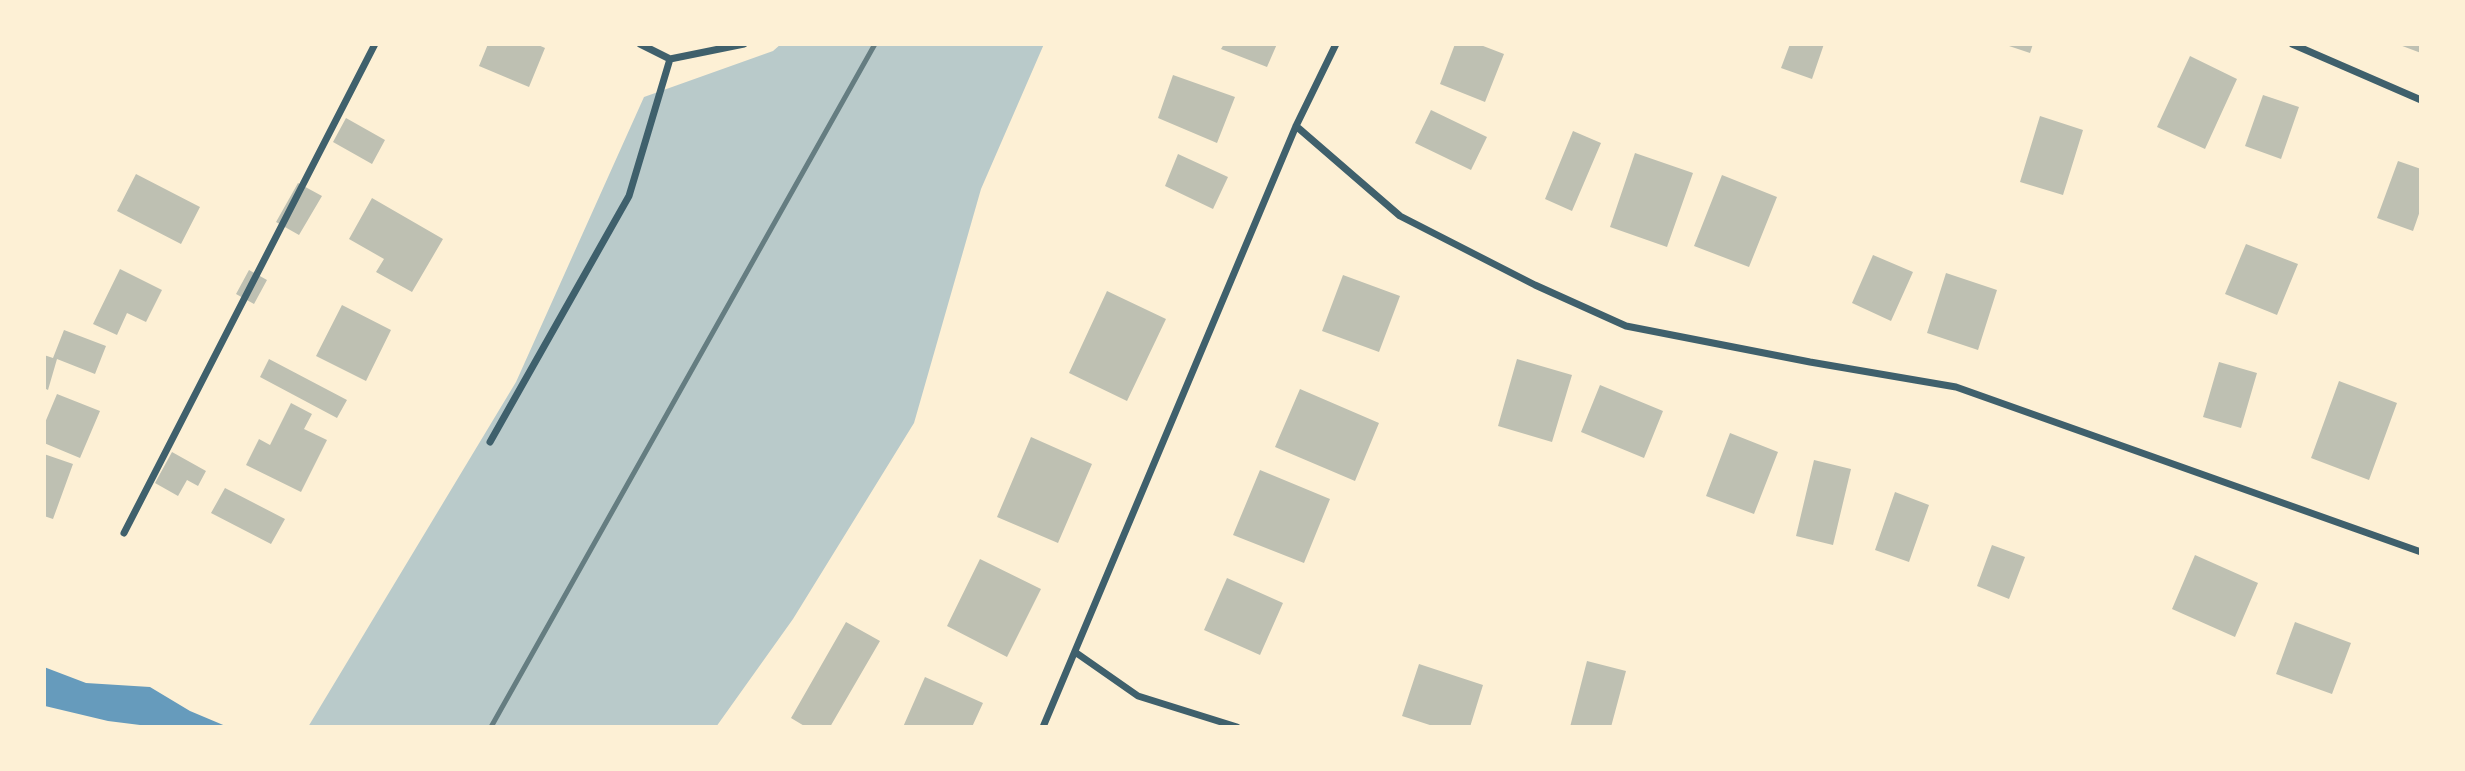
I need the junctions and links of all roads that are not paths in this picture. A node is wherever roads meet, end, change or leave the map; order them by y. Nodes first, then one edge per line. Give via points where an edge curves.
1 (375, 44) edge
2 (640, 44) edge
3 (744, 44) edge
4 (1336, 44) edge
5 (2292, 44) edge
6 (670, 59) junction
7 (2421, 100) edge
8 (1296, 126) junction
9 (490, 442) dead end
10 (124, 533) dead end
11 (2421, 552) edge
12 (1075, 652) junction
13 (1043, 727) edge
14 (1237, 727) edge

1 - 10 street
2 - 6 street
3 - 6 street
4 - 8 street
5 - 7 street
6 - 9 street via 629,195
8 - 11 street via 1401,216 1626,326 1956,387
8 - 12 street
12 - 13 street
12 - 14 street via 1138,696

